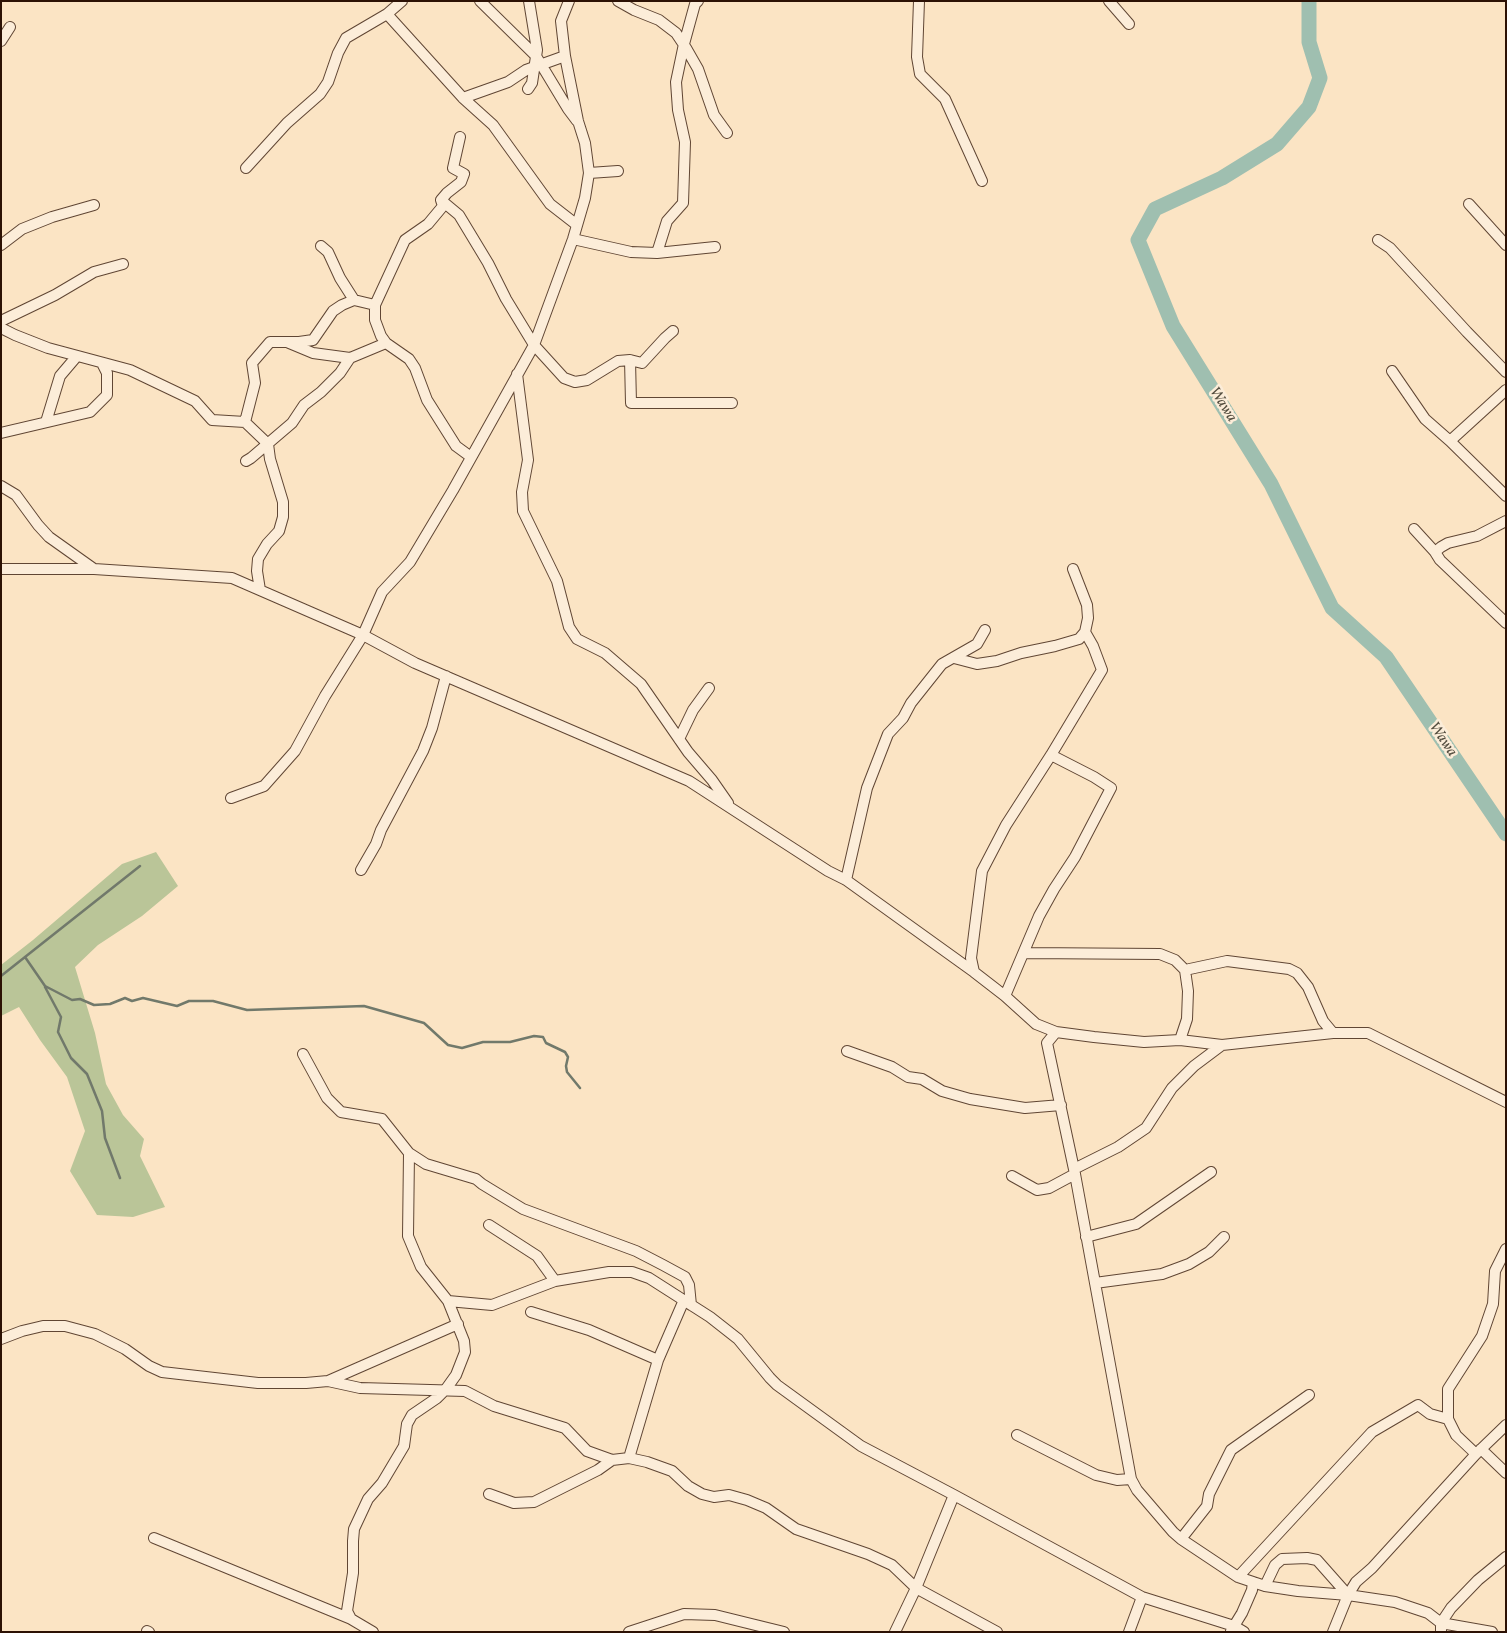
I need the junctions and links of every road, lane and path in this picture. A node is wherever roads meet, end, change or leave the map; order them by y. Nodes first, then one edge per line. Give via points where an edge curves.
1 (402, 1) edge
2 (480, 1) edge
3 (529, 1) edge
4 (569, 1) edge
5 (618, 1) edge
6 (698, 1) edge
7 (919, 1) edge
8 (1109, 1) edge
9 (387, 14) junction
10 (1129, 24) dead end
11 (10, 27) dead end
12 (1, 41) edge
13 (684, 44) junction
14 (564, 56) junction
15 (537, 63) junction
16 (528, 89) dead end
17 (463, 98) junction
18 (578, 121) junction
19 (727, 133) dead end
20 (460, 137) dead end
21 (246, 168) dead end
22 (618, 171) dead end
23 (589, 173) junction
24 (982, 181) dead end
25 (441, 200) junction
26 (1469, 204) dead end
27 (94, 205) dead end
28 (577, 225) junction
29 (573, 239) junction
30 (1378, 240) dead end
31 (1, 245) edge
32 (1506, 245) edge
33 (321, 246) dead end
34 (715, 247) dead end
35 (657, 253) junction
36 (123, 264) dead end
37 (354, 300) junction
38 (375, 305) junction
39 (1, 321) edge
40 (1, 328) edge
41 (673, 331) dead end
42 (283, 341) junction
43 (386, 343) junction
44 (534, 344) junction
45 (77, 356) junction
46 (350, 358) junction
47 (630, 360) junction
48 (102, 363) junction
49 (1392, 371) dead end
50 (1506, 372) edge
51 (517, 374) junction
52 (1506, 390) edge
53 (732, 403) dead end
54 (46, 422) junction
55 (245, 422) junction
56 (1, 433) edge
57 (1450, 441) junction
58 (268, 444) junction
59 (471, 457) junction
60 (246, 460) dead end
61 (1, 486) edge
62 (1506, 496) edge
63 (1506, 522) edge
64 (1414, 529) dead end
65 (70, 552) junction
66 (1436, 552) junction
67 (1, 569) edge
68 (76, 569) junction
69 (1073, 569) dead end
70 (94, 570) junction
71 (260, 590) junction
72 (1506, 623) edge
73 (985, 630) dead end
74 (1085, 632) junction
75 (363, 635) junction
76 (954, 658) junction
77 (446, 676) junction
78 (709, 688) dead end
79 (679, 740) junction
80 (1051, 755) junction
81 (232, 798) dead end
82 (730, 806) junction
83 (360, 870) dead end
84 (846, 880) junction
85 (1025, 953) junction
86 (1185, 970) junction
87 (974, 972) junction
88 (1005, 996) junction
89 (1036, 1024) junction
90 (1056, 1032) junction
91 (1333, 1033) junction
92 (1180, 1040) junction
93 (1046, 1043) junction
94 (1222, 1045) junction
95 (847, 1051) dead end
96 (303, 1054) dead end
97 (1506, 1102) edge
98 (1061, 1105) junction
99 (409, 1153) junction
100 (1074, 1172) junction
101 (1211, 1172) dead end
102 (1012, 1176) dead end
103 (489, 1225) dead end
104 (1086, 1237) junction
105 (1224, 1237) dead end
106 (1506, 1249) edge
107 (555, 1281) junction
108 (1095, 1283) junction
109 (448, 1301) junction
110 (687, 1302) junction
111 (531, 1312) dead end
112 (458, 1324) junction
113 (1, 1339) edge
114 (658, 1360) junction
115 (328, 1381) junction
116 (446, 1389) junction
117 (1309, 1395) dead end
118 (1448, 1419) junction
119 (1506, 1425) edge
120 (1017, 1435) dead end
121 (1478, 1452) junction
122 (629, 1458) junction
123 (612, 1460) junction
124 (1506, 1473) edge
125 (1131, 1479) junction
126 (489, 1494) dead end
127 (954, 1495) junction
128 (154, 1538) dead end
129 (1181, 1539) junction
130 (1506, 1557) edge
131 (1238, 1577) junction
132 (1253, 1582) junction
133 (1265, 1586) junction
134 (916, 1588) junction
135 (1348, 1595) junction
136 (1142, 1597) junction
137 (351, 1619) junction
138 (1441, 1627) edge
139 (1232, 1629) edge
140 (373, 1632) edge
141 (629, 1632) edge
142 (784, 1632) edge
143 (895, 1632) edge
144 (997, 1632) edge
145 (1130, 1632) edge
146 (1244, 1632) edge
147 (1333, 1632) edge
148 (1492, 1632) edge

1 - 9 street
2 - 15 street
3 - 15 street
4 - 14 street via 562,21
5 - 13 street via 659,20
6 - 13 street
7 - 24 street via 917,57 920,74 945,99
8 - 10 street
9 - 17 street
9 - 21 street via 346,38 320,94
11 - 12 street
13 - 19 street via 698,69 714,115
13 - 35 street via 676,82 685,142 683,203 667,221
14 - 15 street
14 - 18 street
15 - 16 street
15 - 17 street via 508,82
15 - 18 street
17 - 28 street via 493,125 550,204
18 - 23 street via 586,143
20 - 25 street via 454,168 464,174 461,182
22 - 23 street
23 - 28 street
25 - 38 street via 443,206 428,224 405,240
25 - 44 street via 460,215
26 - 32 street
27 - 31 street via 22,229
28 - 29 street
29 - 35 street via 631,252
29 - 44 street
30 - 50 street via 1390,248
33 - 37 street via 328,252
34 - 35 street
36 - 39 street via 94,272
37 - 38 street
37 - 42 street via 333,311 313,340
38 - 43 street via 375,320
40 - 45 street via 48,348
41 - 47 street via 642,363
42 - 46 street via 313,353
42 - 55 street via 270,342 252,363 255,383
43 - 46 street
43 - 59 street via 409,359 427,400 456,446
44 - 47 street via 564,378 575,382 587,380 618,361
44 - 51 street
45 - 48 street
45 - 54 street via 60,376
46 - 58 street via 340,373
47 - 53 street via 631,403
48 - 54 street via 107,373 107,395 90,412
48 - 55 street via 130,370 195,401 212,420
49 - 57 street via 1425,419
51 - 59 street
51 - 79 street via 528,460 522,492 523,511 557,581 569,627 577,639 605,653 641,684
52 - 57 street
54 - 56 street
55 - 58 street
57 - 62 street
58 - 60 street
58 - 71 street via 283,502 283,517 279,531 258,559
59 - 75 street via 410,562 382,592
61 - 65 street via 16,495 49,537
63 - 66 street via 1477,536 1448,543
64 - 66 street
65 - 68 street
65 - 70 street
66 - 72 street via 1440,560
67 - 68 street
68 - 70 street
69 - 74 street via 1087,605
70 - 71 street via 232,578
71 - 75 street
73 - 76 street via 977,644
74 - 76 street via 1079,639 997,661 977,664
74 - 80 street via 1102,670
75 - 77 street
75 - 81 street via 295,751 264,786
76 - 84 street via 942,664 888,734 867,788
77 - 82 street via 689,781
77 - 83 street via 423,751
78 - 79 street via 693,710
79 - 82 street
80 - 85 street via 1111,788 1039,916
80 - 87 street via 1006,825 982,871 971,958
82 - 84 street
84 - 87 street
85 - 86 street via 1160,954 1175,960
85 - 88 street
86 - 91 street via 1227,961 1289,969 1297,973 1308,987 1323,1021
86 - 92 street via 1187,1019
87 - 88 street
88 - 89 street
89 - 90 street
89 - 93 street
90 - 92 street via 1144,1042
90 - 93 street
91 - 94 street
91 - 97 street via 1368,1033
92 - 94 street
93 - 98 street
94 - 100 street via 1172,1088 1146,1128
95 - 98 street via 892,1067 908,1077 922,1079 942,1092 1025,1108
96 - 99 street via 326,1098 341,1112 382,1119
98 - 100 street
99 - 109 street via 408,1236 421,1267
99 - 110 street via 426,1164 476,1179 524,1209 636,1250 685,1277 689,1285
100 - 102 street via 1049,1188 1037,1190
100 - 104 street
101 - 104 street via 1136,1224
103 - 107 street via 537,1256
104 - 108 street
105 - 108 street via 1190,1264 1162,1274
106 - 118 street via 1495,1271 1493,1304 1482,1336 1448,1389
107 - 109 street via 492,1304
107 - 110 street via 609,1272 632,1272 649,1278
108 - 125 street
109 - 112 street
110 - 114 street
110 - 127 street via 738,1339 777,1385 861,1446
111 - 114 street via 588,1330
112 - 115 street
112 - 116 street via 465,1352 456,1375
113 - 115 street via 43,1326 65,1326 96,1334 162,1372 258,1383
114 - 122 street
115 - 116 street via 360,1388
116 - 123 street via 465,1391 494,1406 566,1428 588,1451
116 - 137 street via 412,1414 404,1446 382,1483 368,1499 354,1528 354,1573 347,1611
117 - 129 street via 1231,1450 1209,1494 1207,1506
118 - 121 street via 1456,1435
118 - 131 street via 1430,1414 1418,1405 1372,1432
119 - 121 street
120 - 125 street via 1096,1475 1117,1480
121 - 124 street
121 - 135 street via 1356,1582
122 - 123 street
122 - 134 street via 672,1471 702,1494 747,1500 766,1508 796,1529 868,1554 892,1565
123 - 126 street via 534,1502 514,1504
125 - 129 street
127 - 134 street
127 - 136 street
128 - 137 street
129 - 131 street
130 - 138 street via 1451,1608
131 - 132 street
132 - 133 street
132 - 139 street via 1242,1613
133 - 135 street
133 - 135 street via 1275,1564 1282,1559 1307,1558 1316,1560
134 - 143 street
134 - 144 street
135 - 138 street via 1395,1602 1428,1613
135 - 147 street
136 - 139 street
136 - 145 street
137 - 140 street
138 - 148 street
139 - 146 street
141 - 142 street via 684,1614 715,1615

